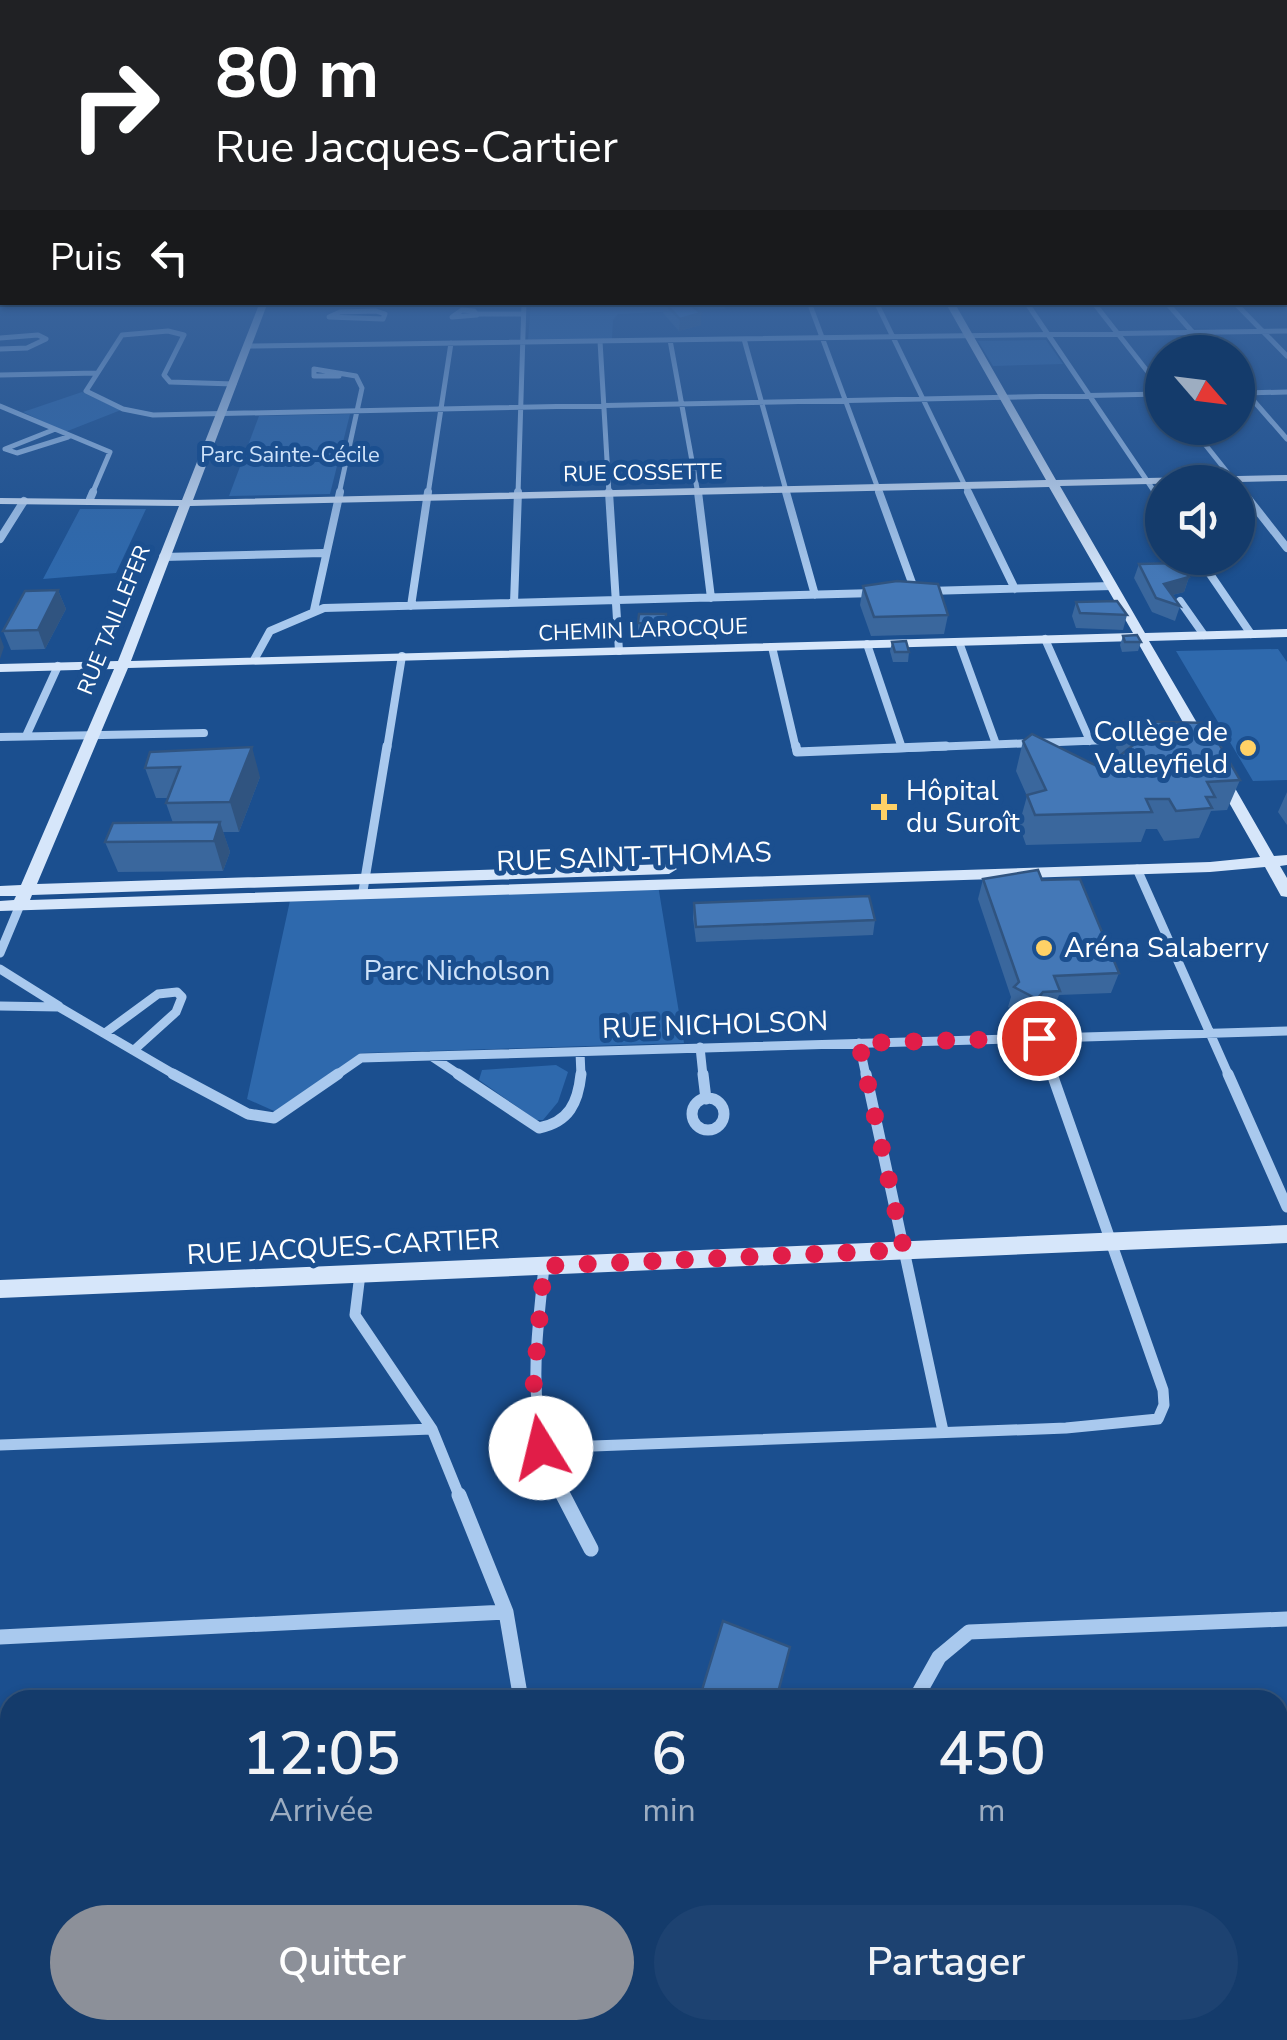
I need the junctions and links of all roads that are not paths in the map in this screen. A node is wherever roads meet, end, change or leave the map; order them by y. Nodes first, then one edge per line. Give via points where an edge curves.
1 (89, 391) edge
2 (231, 391) edge
3 (361, 391) edge
4 (444, 391) edge
5 (521, 391) edge
6 (602, 391) edge
7 (680, 391) edge
8 (759, 391) edge
9 (841, 391) edge
10 (919, 391) edge
11 (1000, 391) edge
12 (1087, 391) edge
13 (1287, 392) edge
14 (1145, 393) edge
15 (1255, 393) edge
16 (1090, 396) junction
17 (1004, 398) junction
18 (923, 399) junction
19 (844, 400) junction
20 (762, 402) junction
21 (683, 404) junction
22 (0, 406) edge
23 (602, 406) junction
24 (521, 407) junction
25 (1255, 407) edge
26 (441, 408) junction
27 (358, 410) junction
28 (221, 413) junction
29 (54, 430) junction
30 (68, 437) junction
31 (1287, 440) edge
32 (1206, 445) edge
33 (1221, 465) edge
34 (1145, 477) edge
35 (1287, 478) edge
36 (1255, 480) edge
37 (1145, 481) edge
38 (1054, 484) junction
39 (966, 486) junction
40 (875, 488) junction
41 (786, 490) junction
42 (698, 492) junction
43 (608, 494) junction
44 (516, 496) junction
45 (429, 498) junction
46 (90, 499) junction
47 (336, 500) junction
48 (0, 501) edge
49 (24, 501) junction
50 (186, 503) junction
51 (1255, 507) edge
52 (0, 539) edge
53 (1287, 548) edge
54 (323, 553) junction
55 (163, 557) junction
56 (1211, 575) edge
57 (1112, 586) junction
58 (1015, 589) junction
59 (915, 592) junction
60 (815, 594) junction
61 (710, 598) junction
62 (618, 600) junction
63 (1180, 600) edge
64 (514, 603) junction
65 (411, 606) junction
66 (314, 610) junction
67 (1287, 633) edge
68 (1251, 634) junction
69 (1204, 635) junction
70 (1141, 637) junction
71 (1044, 640) junction
72 (959, 642) junction
73 (867, 644) junction
74 (772, 646) junction
75 (619, 650) junction
76 (402, 656) junction
77 (254, 660) junction
78 (124, 664) junction
79 (58, 666) junction
80 (0, 668) edge
81 (204, 733) dead end
82 (90, 735) junction
83 (26, 736) junction
84 (1198, 736) junction
85 (1180, 737) edge
86 (0, 738) edge
87 (1144, 738) edge
88 (1090, 741) junction
89 (996, 744) junction
90 (902, 748) junction
91 (1207, 752) edge
92 (1216, 768) edge
93 (1278, 861) edge
94 (1137, 869) junction
95 (656, 876) junction
96 (364, 884) junction
97 (0, 891) edge
98 (1287, 892) edge
99 (23, 897) junction
100 (0, 906) edge
101 (0, 953) edge
102 (0, 968) edge
103 (0, 1006) edge
104 (60, 1006) junction
105 (1287, 1031) edge
106 (1207, 1032) junction
107 (105, 1034) junction
108 (1039, 1038) junction
109 (859, 1043) junction
110 (700, 1048) junction
111 (134, 1050) junction
112 (580, 1052) junction
113 (430, 1055) junction
114 (706, 1099) dead end
115 (1287, 1207) edge
116 (1287, 1234) edge
117 (1109, 1241) junction
118 (904, 1250) junction
119 (544, 1266) junction
120 (360, 1274) junction
121 (0, 1289) edge
122 (432, 1428) junction
123 (943, 1431) junction
124 (0, 1445) edge
125 (541, 1448) junction
126 (590, 1549) dead end
127 (506, 1612) junction
128 (1287, 1619) edge
129 (0, 1636) edge
130 (519, 1690) edge
131 (921, 1690) edge

1 - 28 street via 152,415
2 - 28 street, RUE TAILLEFER
3 - 27 street
4 - 26 street
5 - 24 street
6 - 23 street
7 - 21 street
8 - 20 street
9 - 19 street
10 - 18 street
11 - 17 street
12 - 16 street
13 - 15 street
14 - 16 street
16 - 17 street
16 - 34 street
17 - 18 street
17 - 38 street
18 - 19 street
18 - 39 street
19 - 20 street
19 - 40 street
20 - 21 street
20 - 41 street
21 - 23 street
21 - 42 street
22 - 29 street
23 - 24 street
23 - 43 street
24 - 26 street
24 - 44 street
25 - 31 street
26 - 27 street
26 - 45 street
27 - 28 street
27 - 47 street
28 - 50 street, RUE TAILLEFER
29 - 30 street
29 - 30 street via 6,449 17,453
30 - 46 street via 110,452
32 - 33 street
35 - 36 street, RUE COSSETTE
37 - 38 street, RUE COSSETTE
38 - 39 street, RUE COSSETTE
38 - 57 street
39 - 40 street, RUE COSSETTE
39 - 58 street
40 - 41 street, RUE COSSETTE
40 - 59 street
41 - 42 street, RUE COSSETTE
41 - 60 street
42 - 43 street, RUE COSSETTE
42 - 61 street
43 - 44 street, RUE COSSETTE
43 - 62 street
44 - 45 street, RUE COSSETTE
44 - 64 street
45 - 47 street, RUE COSSETTE
45 - 65 street
46 - 49 street, RUE COSSETTE
46 - 50 street, RUE COSSETTE
47 - 50 street, RUE COSSETTE
47 - 54 street
48 - 49 street, RUE COSSETTE
49 - 52 street
50 - 55 street, RUE TAILLEFER
51 - 53 street
54 - 55 street
54 - 66 street
55 - 78 street, RUE TAILLEFER
56 - 68 street
57 - 58 street
57 - 70 street
58 - 59 street
59 - 60 street
60 - 61 street
61 - 62 street
62 - 64 street
62 - 75 street
63 - 69 street
64 - 65 street
65 - 66 street
66 - 77 street via 270,631
67 - 68 street, CHEMIN LAROCQUE
68 - 69 street, CHEMIN LAROCQUE
69 - 70 street, CHEMIN LAROCQUE
70 - 71 street, CHEMIN LAROCQUE
70 - 84 street
71 - 72 street, CHEMIN LAROCQUE
71 - 88 street
72 - 73 street, CHEMIN LAROCQUE
72 - 89 street
73 - 74 street, CHEMIN LAROCQUE
73 - 90 street
74 - 75 street, CHEMIN LAROCQUE
74 - 90 street via 796,752
75 - 76 street, CHEMIN LAROCQUE
76 - 77 street, CHEMIN LAROCQUE
76 - 96 street
77 - 78 street, CHEMIN LAROCQUE
78 - 79 street, CHEMIN LAROCQUE
78 - 82 street, RUE TAILLEFER
79 - 80 street, CHEMIN LAROCQUE
79 - 83 street
81 - 82 street
82 - 83 street
82 - 99 street, RUE TAILLEFER
83 - 86 street
84 - 85 street
84 - 91 street
87 - 88 street
88 - 89 street
89 - 90 street
92 - 93 street
93 - 94 street, RUE SAINT-THOMAS
93 - 95 street, RUE SAINT-THOMAS via 1179,856
93 - 98 street
94 - 95 street, RUE SAINT-THOMAS
94 - 106 street
95 - 96 street, RUE SAINT-THOMAS
96 - 99 street, RUE SAINT-THOMAS
97 - 99 street, RUE SAINT-THOMAS
99 - 100 street, RUE SAINT-THOMAS
99 - 101 street, RUE TAILLEFER
102 - 104 street
103 - 104 street
104 - 107 street
105 - 106 street, RUE NICHOLSON
106 - 108 street, RUE NICHOLSON
106 - 115 street
107 - 111 street
107 - 111 street via 158,994 177,992 182,997 176,1012
108 - 109 street, RUE NICHOLSON
108 - 117 street
109 - 110 street, RUE NICHOLSON
109 - 118 street
110 - 112 street, RUE NICHOLSON
110 - 114 street
111 - 113 street, RUE NICHOLSON via 248,1114 274,1118 355,1060
112 - 113 street, RUE NICHOLSON
112 - 113 street via 582,1091 575,1105 564,1119 540,1128
116 - 117 street, RUE JACQUES-CARTIER
117 - 118 street, RUE JACQUES-CARTIER
117 - 123 street via 1163,1390 1158,1419
118 - 119 street, RUE JACQUES-CARTIER
118 - 123 street
119 - 120 street, RUE JACQUES-CARTIER
119 - 125 street via 533,1393
120 - 121 street, RUE JACQUES-CARTIER
120 - 122 street via 355,1315
122 - 124 street
122 - 127 street
123 - 125 street
125 - 126 street
127 - 129 street
127 - 130 street
128 - 131 street via 969,1632 939,1657

